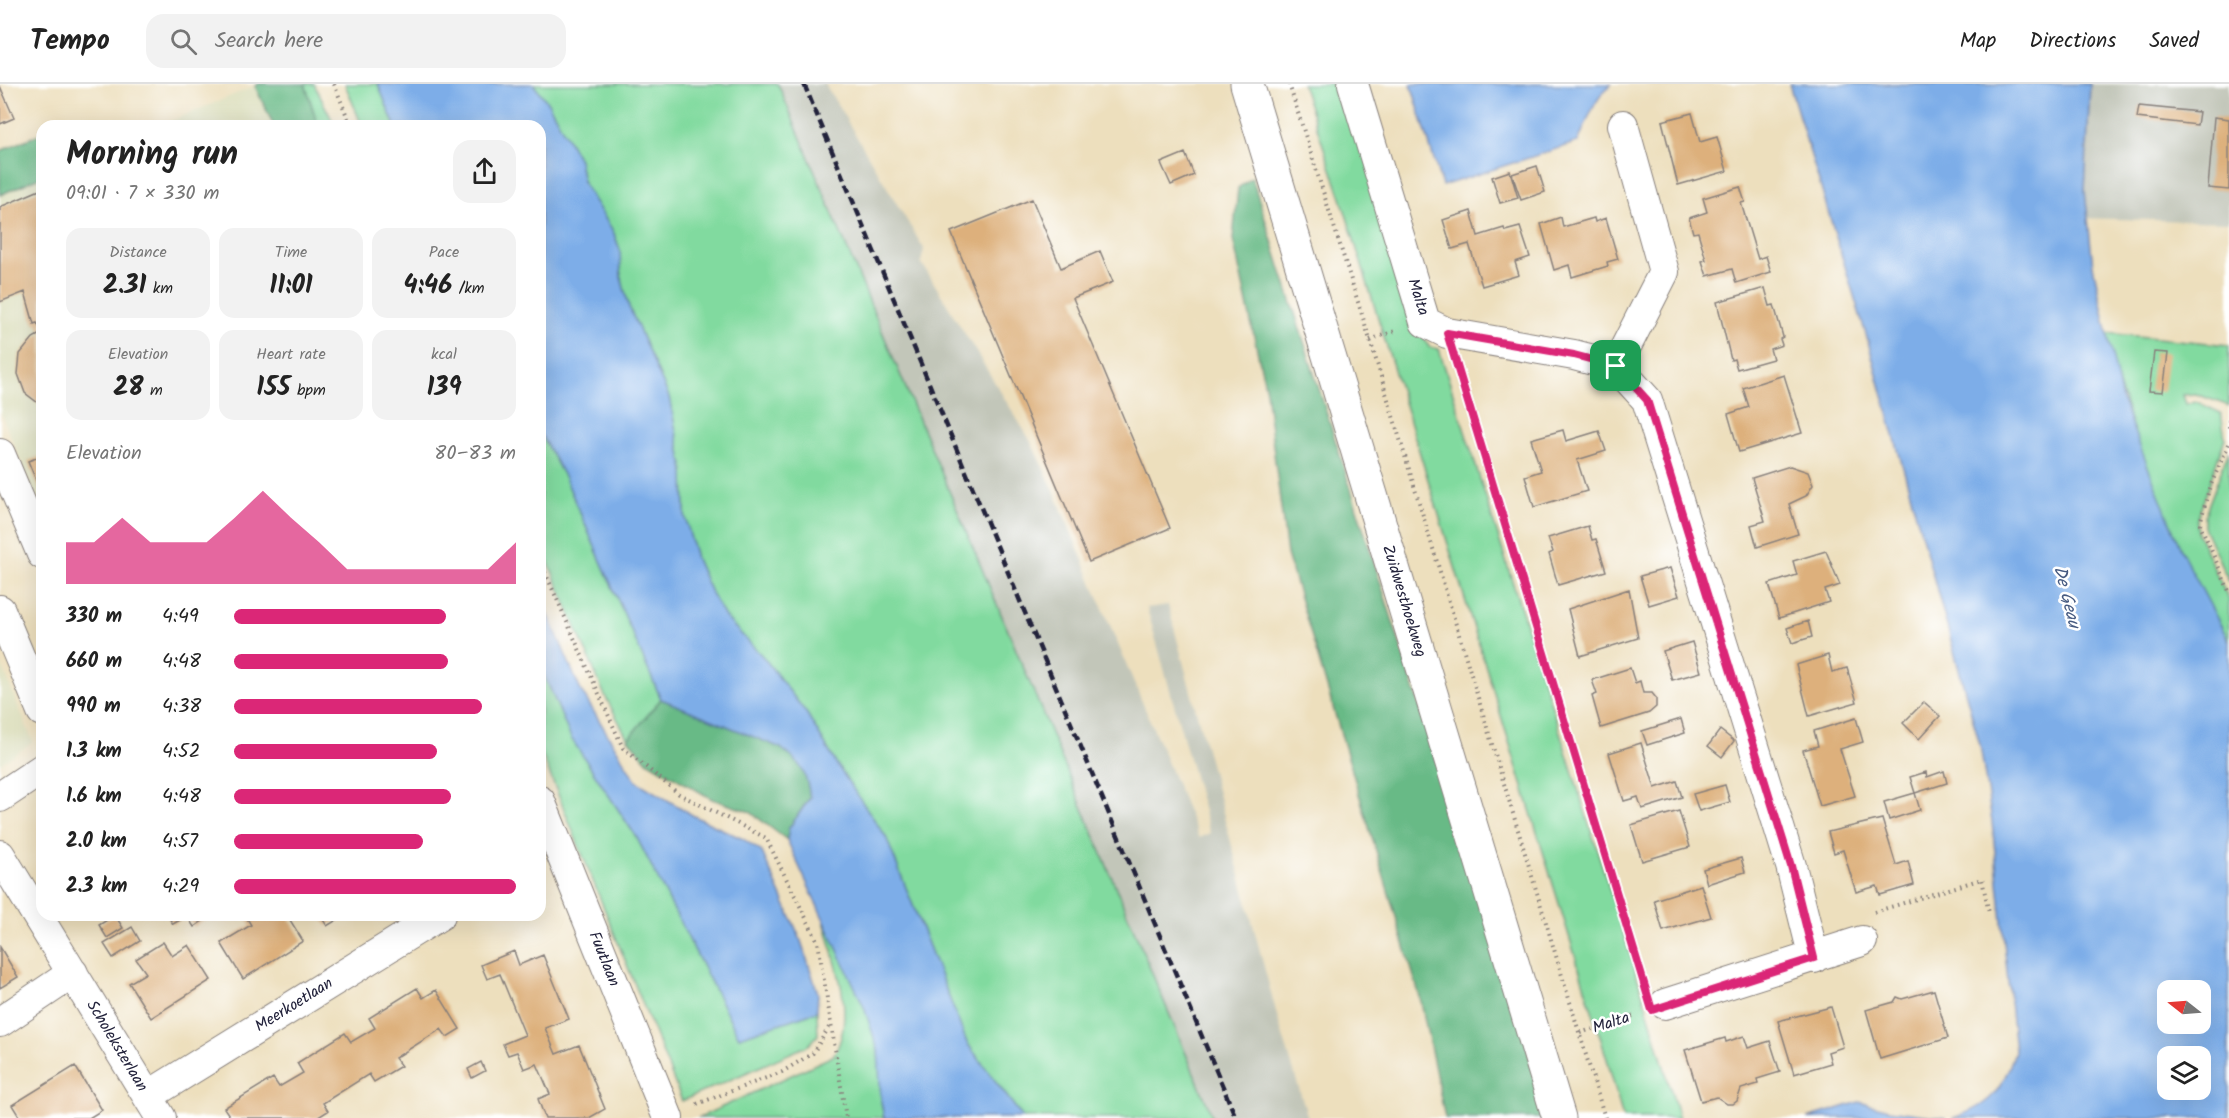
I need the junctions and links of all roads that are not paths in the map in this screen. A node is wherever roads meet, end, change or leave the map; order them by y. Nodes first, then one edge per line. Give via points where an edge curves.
1 (1247, 84) edge
2 (1353, 84) edge
3 (1623, 125) dead end
4 (1616, 366) junction
5 (0, 454) edge
6 (36, 540) edge
7 (0, 610) edge
8 (36, 697) edge
9 (36, 773) edge
10 (0, 797) edge
11 (546, 832) edge
12 (549, 848) edge
13 (0, 855) edge
14 (36, 913) edge
15 (41, 921) edge
16 (431, 921) edge
17 (1862, 941) road end
18 (1814, 958) junction
19 (73, 973) junction
20 (1658, 1007) road end
21 (0, 1022) edge
22 (154, 1107) edge
23 (668, 1116) edge
24 (1559, 1118) edge

1 - 24 main road, Zuidwesthoekweg
2 - 4 street, Malta via 1425,322 1447,333
3 - 4 street via 1664,272
4 - 18 street via 1647,400 1791,866
5 - 6 street
7 - 8 street
9 - 10 street
11 - 12 street, Fuutlaan
12 - 23 street, Fuutlaan
13 - 14 street, Scholeksterlaan
15 - 19 street, Scholeksterlaan
16 - 22 street, Meerkoetlaan
17 - 18 street
18 - 20 street
19 - 21 street
19 - 22 street, Scholeksterlaan

